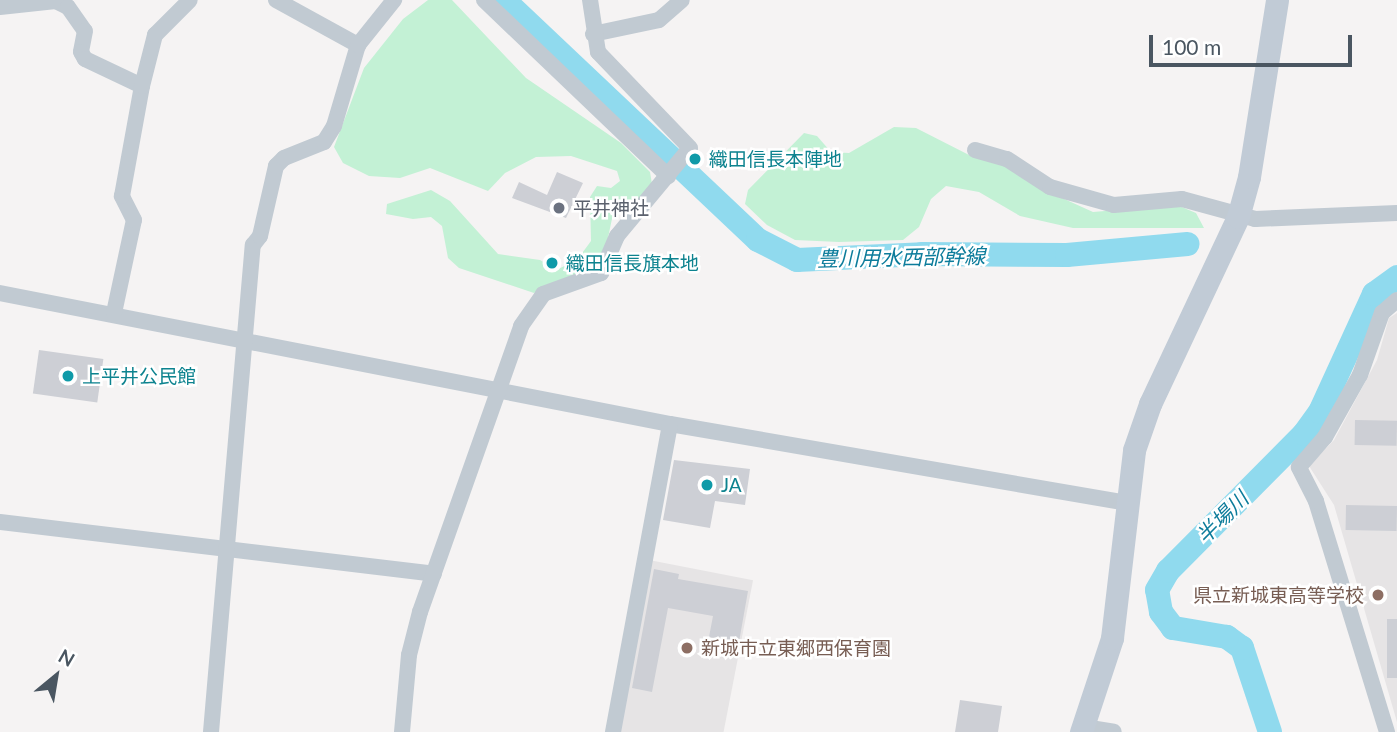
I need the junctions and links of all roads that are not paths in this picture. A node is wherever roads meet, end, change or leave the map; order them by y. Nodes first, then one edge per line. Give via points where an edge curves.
1 (190, 0) edge
2 (276, 0) edge
3 (394, 0) edge
4 (484, 0) edge
5 (590, 0) edge
6 (682, 0) edge
7 (1277, 0) edge
8 (0, 7) edge
9 (593, 34) junction
10 (358, 45) junction
11 (142, 86) junction
12 (975, 150) dead end
13 (670, 174) junction
14 (1397, 213) edge
15 (1238, 218) junction
16 (0, 293) edge
17 (1397, 300) edge
18 (114, 313) junction
19 (244, 338) junction
20 (495, 391) junction
21 (670, 424) junction
22 (1128, 503) junction
23 (0, 522) edge
24 (226, 547) junction
25 (434, 574) junction
26 (1082, 729) edge
27 (211, 732) edge
28 (402, 732) edge
29 (613, 732) edge
30 (1114, 732) edge
31 (1387, 732) edge

1 - 11 street via 155,35
2 - 10 street
3 - 10 street
4 - 13 street
5 - 9 street
6 - 9 street via 659,20
7 - 15 street via 1249,177
8 - 11 street via 56,1 68,7 85,30 81,52 85,59
9 - 13 street via 598,52 690,148
10 - 19 street via 334,126 324,142 284,158 276,166 260,236 253,245
11 - 18 street via 122,195 134,220
12 - 15 street via 1007,159 1050,187 1079,198 1114,205 1182,199
13 - 20 street via 617,236 601,273 557,287 533,306
14 - 15 street
15 - 22 street via 1150,404 1133,450
16 - 18 street
17 - 31 street via 1382,313 1360,375 1325,438 1299,467 1316,501
18 - 19 street
19 - 20 street
19 - 24 street
20 - 21 street
20 - 25 street
21 - 22 street
21 - 29 street
22 - 26 street via 1112,638
23 - 24 street
24 - 25 street
24 - 27 street
25 - 28 street via 409,655
26 - 30 street

